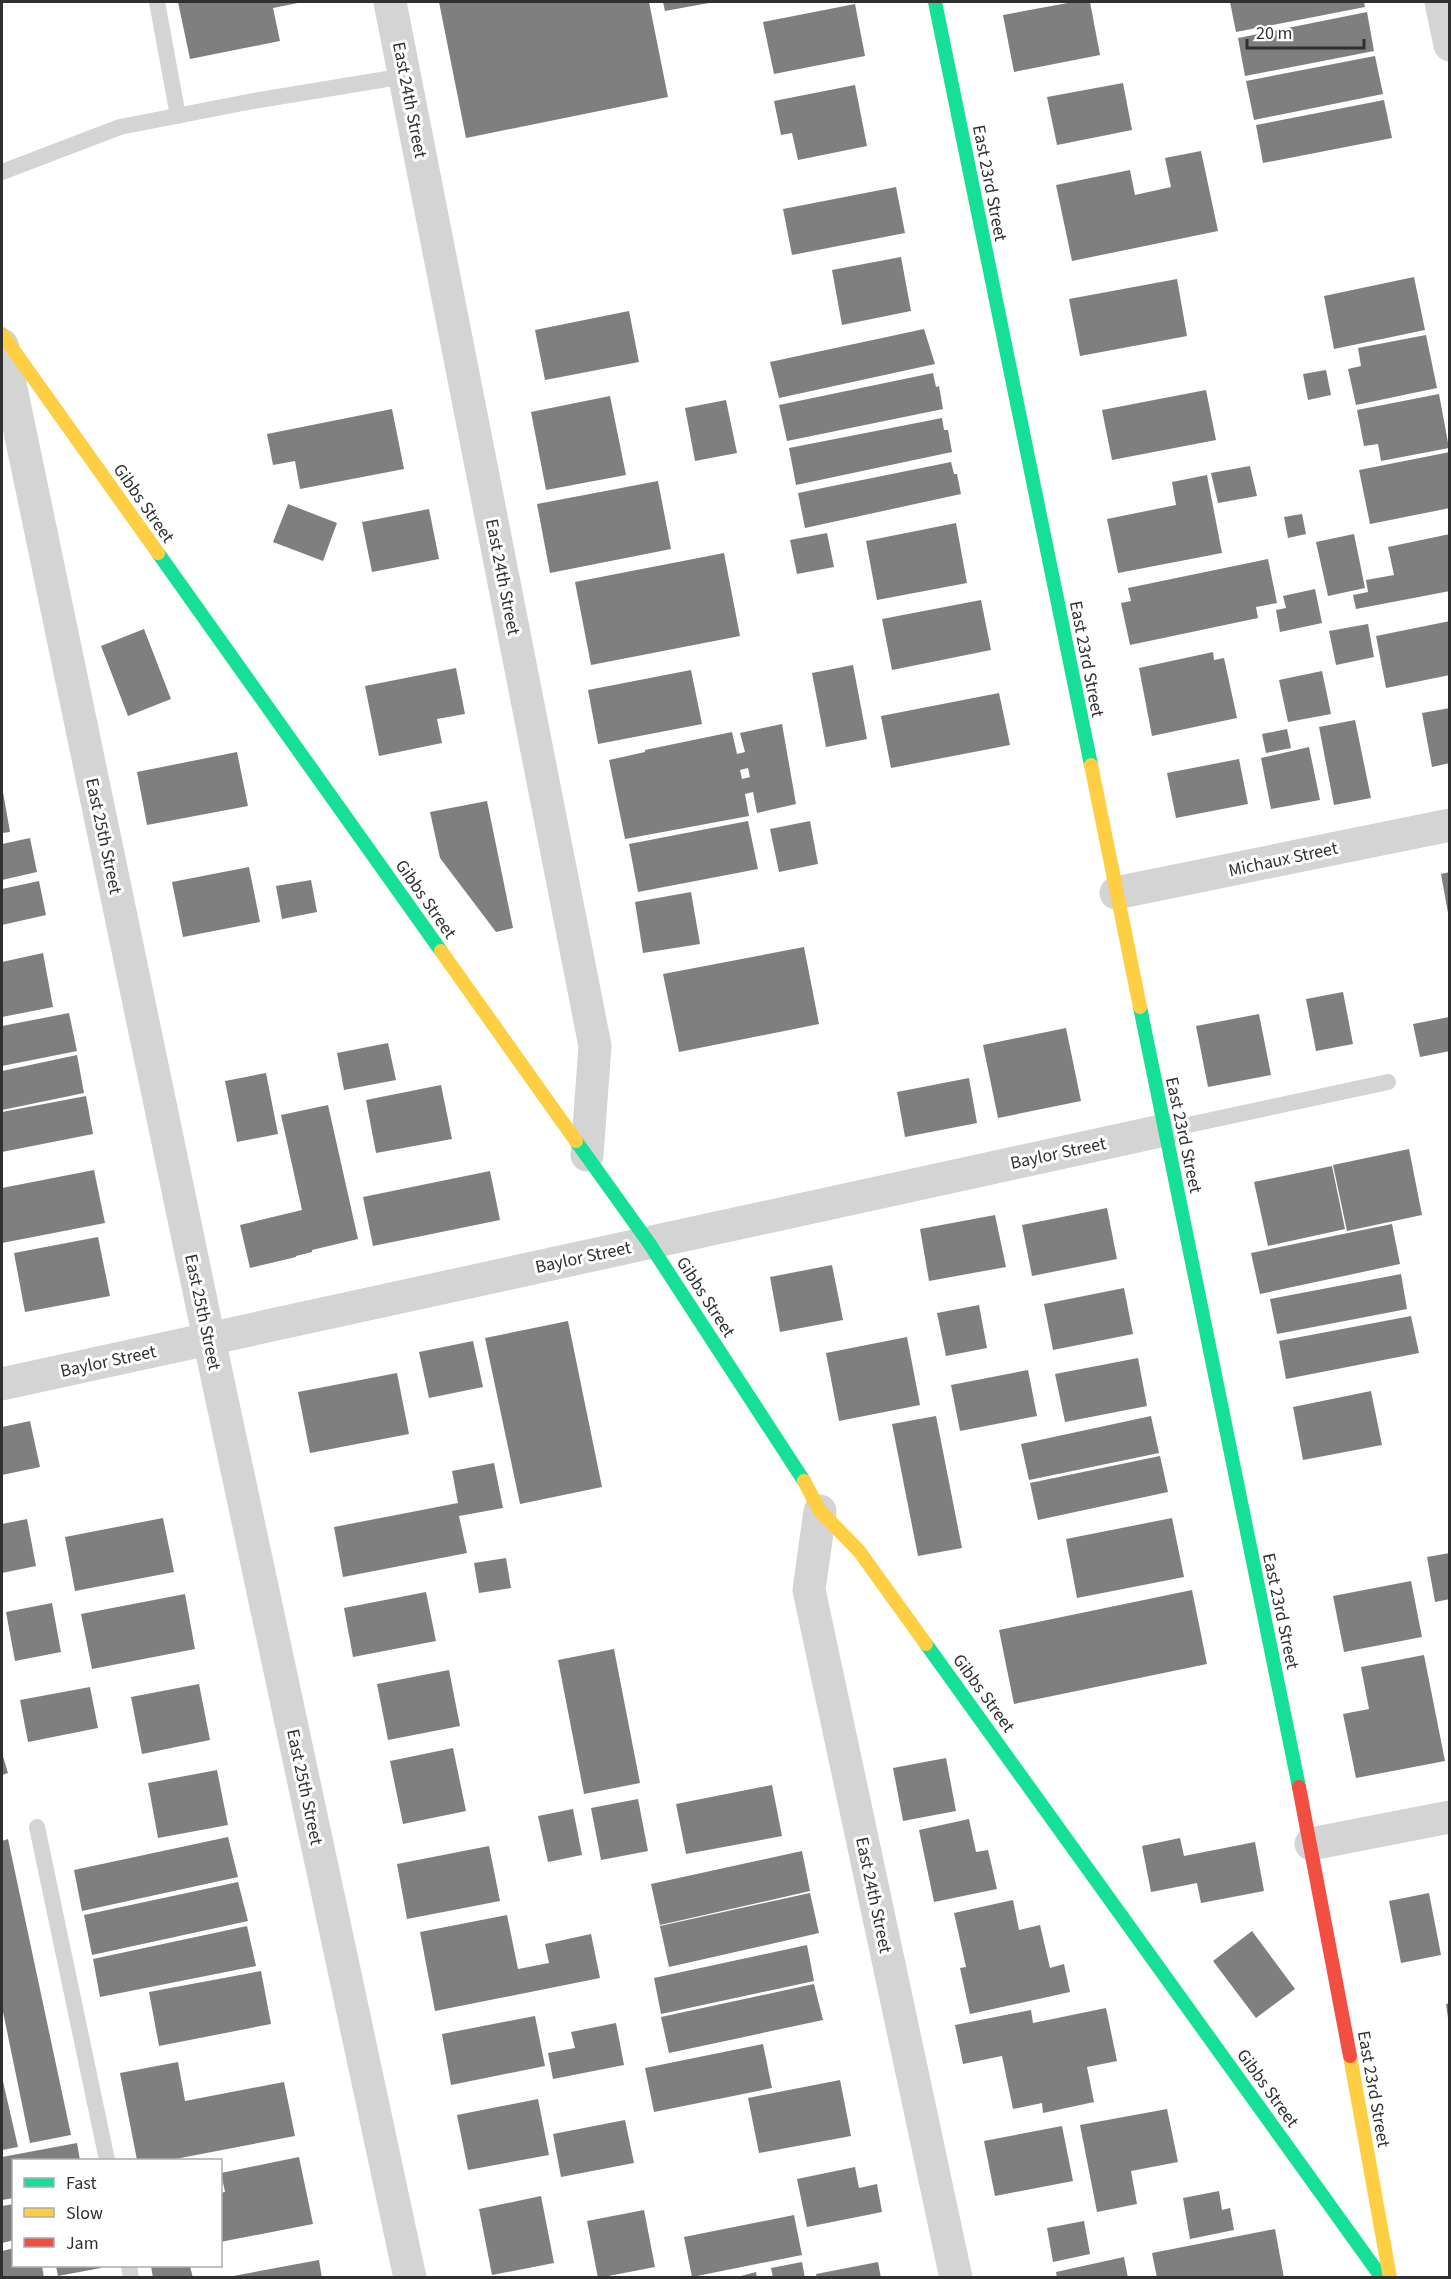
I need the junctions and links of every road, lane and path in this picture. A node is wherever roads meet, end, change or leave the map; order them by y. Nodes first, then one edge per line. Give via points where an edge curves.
1 (157, 2) edge
2 (390, 2) edge
3 (935, 2) edge
4 (1441, 2) edge
5 (1449, 45) edge
6 (405, 76) junction
7 (178, 116) junction
8 (2, 172) edge
9 (2, 334) edge
10 (2, 345) edge
11 (10, 434) edge
12 (1449, 825) edge
13 (1116, 892) junction
14 (1388, 1082) dead end
15 (1165, 1130) junction
16 (587, 1155) junction
17 (649, 1243) junction
18 (209, 1339) junction
19 (2, 1384) edge
20 (820, 1511) junction
21 (1449, 1817) edge
22 (37, 1827) dead end
23 (1311, 1844) junction
24 (107, 2159) edge
25 (410, 2277) edge
26 (956, 2277) edge
27 (1382, 2277) edge
28 (1390, 2277) edge

1 - 7 lane
2 - 6 street, East 24th Street
3 - 13 street, East 23rd Street
4 - 5 street
6 - 7 lane
6 - 16 street, East 24th Street via 595,1046
7 - 8 lane via 120,127
9 - 16 street, Gibbs Street
10 - 11 street, East 25th Street
11 - 18 street, East 25th Street
12 - 13 street, Michaux Street
13 - 15 street, East 23rd Street
14 - 15 lane
15 - 17 street, Baylor Street
15 - 23 street, East 23rd Street
16 - 17 street, Gibbs Street
17 - 18 street, Baylor Street
17 - 20 street, Gibbs Street via 796,1467
18 - 19 street, Baylor Street
18 - 25 street, East 25th Street
20 - 26 street, East 24th Street via 809,1590
20 - 27 street, Gibbs Street via 866,1561
21 - 23 street
22 - 24 lane
23 - 28 street, East 23rd Street

